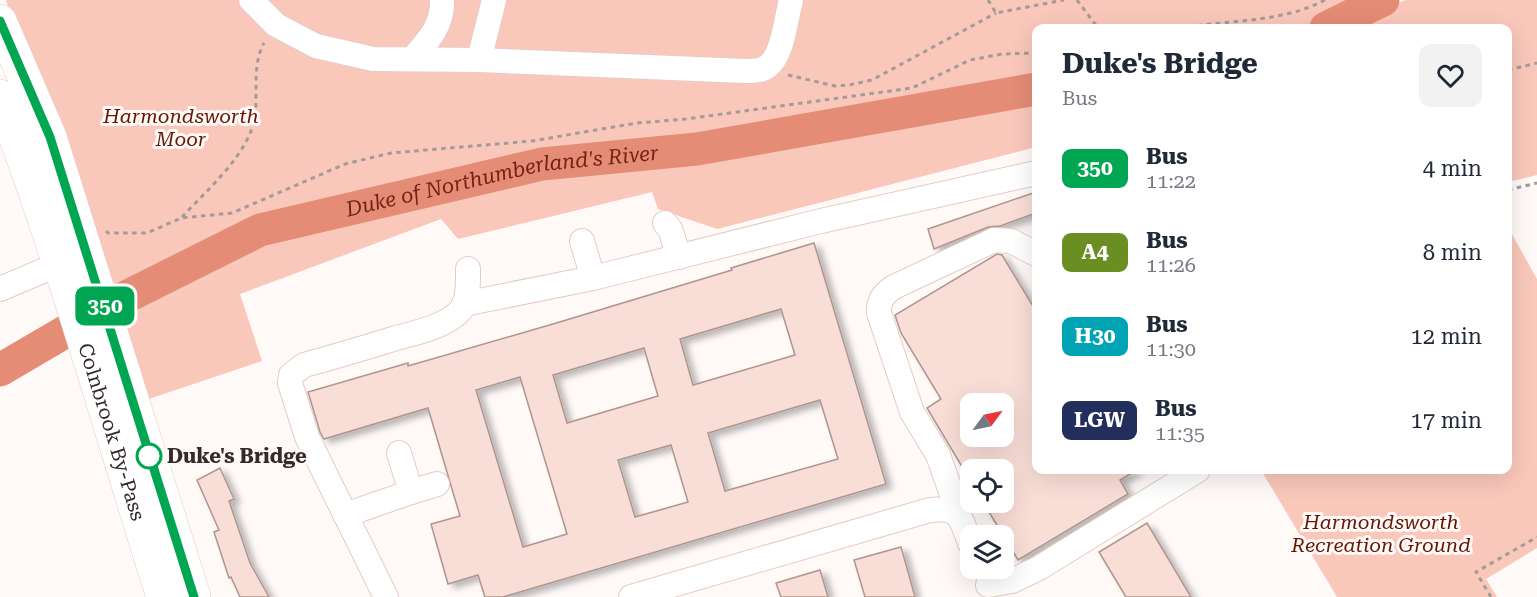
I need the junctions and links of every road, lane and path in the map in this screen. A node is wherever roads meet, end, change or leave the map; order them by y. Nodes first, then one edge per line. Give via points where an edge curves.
1 (251, 0) edge
2 (442, 0) edge
3 (494, 0) edge
4 (790, 0) edge
5 (988, 0) edge
6 (1064, 0) edge
7 (1077, 0) edge
8 (1325, 0) edge
9 (996, 13) junction
10 (0, 21) edge
11 (1095, 24) edge
12 (1213, 24) edge
13 (276, 25) junction
14 (1032, 53) edge
15 (412, 59) junction
16 (479, 60) junction
17 (1537, 63) edge
18 (763, 69) junction
19 (1512, 69) edge
20 (0, 96) edge
21 (1032, 174) edge
22 (1537, 183) edge
23 (1512, 189) edge
24 (181, 218) junction
25 (665, 224) dead end
26 (103, 228) dead end
27 (582, 241) dead end
28 (1032, 252) edge
29 (679, 257) junction
30 (59, 264) junction
31 (468, 269) dead end
32 (593, 278) junction
33 (0, 288) edge
34 (464, 304) junction
35 (90, 313) junction
36 (399, 453) dead end
37 (1192, 474) edge
38 (437, 484) dead end
39 (411, 492) junction
40 (345, 515) junction
41 (960, 518) junction
42 (963, 525) edge
43 (1537, 537) edge
44 (988, 584) edge
45 (164, 597) edge
46 (194, 597) edge
47 (386, 597) edge
48 (632, 597) edge
49 (1491, 597) edge

1 - 13 lane
2 - 15 lane via 434,36
3 - 16 lane
4 - 18 lane via 778,52
5 - 9 path
6 - 9 path
7 - 11 path
8 - 12 path via 1311,8 1270,17
9 - 18 path via 872,80 849,86
10 - 35 highway, Colnbrook By-Pass via 50,137
13 - 15 lane via 316,46 373,59
13 - 24 path via 260,51 255,118 246,141
14 - 24 path via 970,60 912,88 637,123 532,141 391,153 345,164 231,213
15 - 16 lane
16 - 18 lane
17 - 19 path
20 - 30 highway, Colnbrook By-Pass
21 - 29 lane
22 - 23 path
24 - 26 path via 147,233 108,233
25 - 29 lane
27 - 32 lane
28 - 41 lane via 1003,239 984,243 891,289 879,302 879,313 912,412 938,454
29 - 32 lane
30 - 33 lane
30 - 35 highway, Colnbrook By-Pass
31 - 34 lane
32 - 34 lane
34 - 40 lane via 458,313 435,326 304,365 291,375 307,437
35 - 45 highway, Colnbrook By-Pass
35 - 46 highway, Colnbrook By-Pass
36 - 39 lane
37 - 44 lane via 1039,568 1012,581
38 - 39 lane
39 - 40 lane
40 - 47 lane
41 - 42 lane
41 - 48 lane via 945,508 930,510
43 - 49 path via 1476,572

